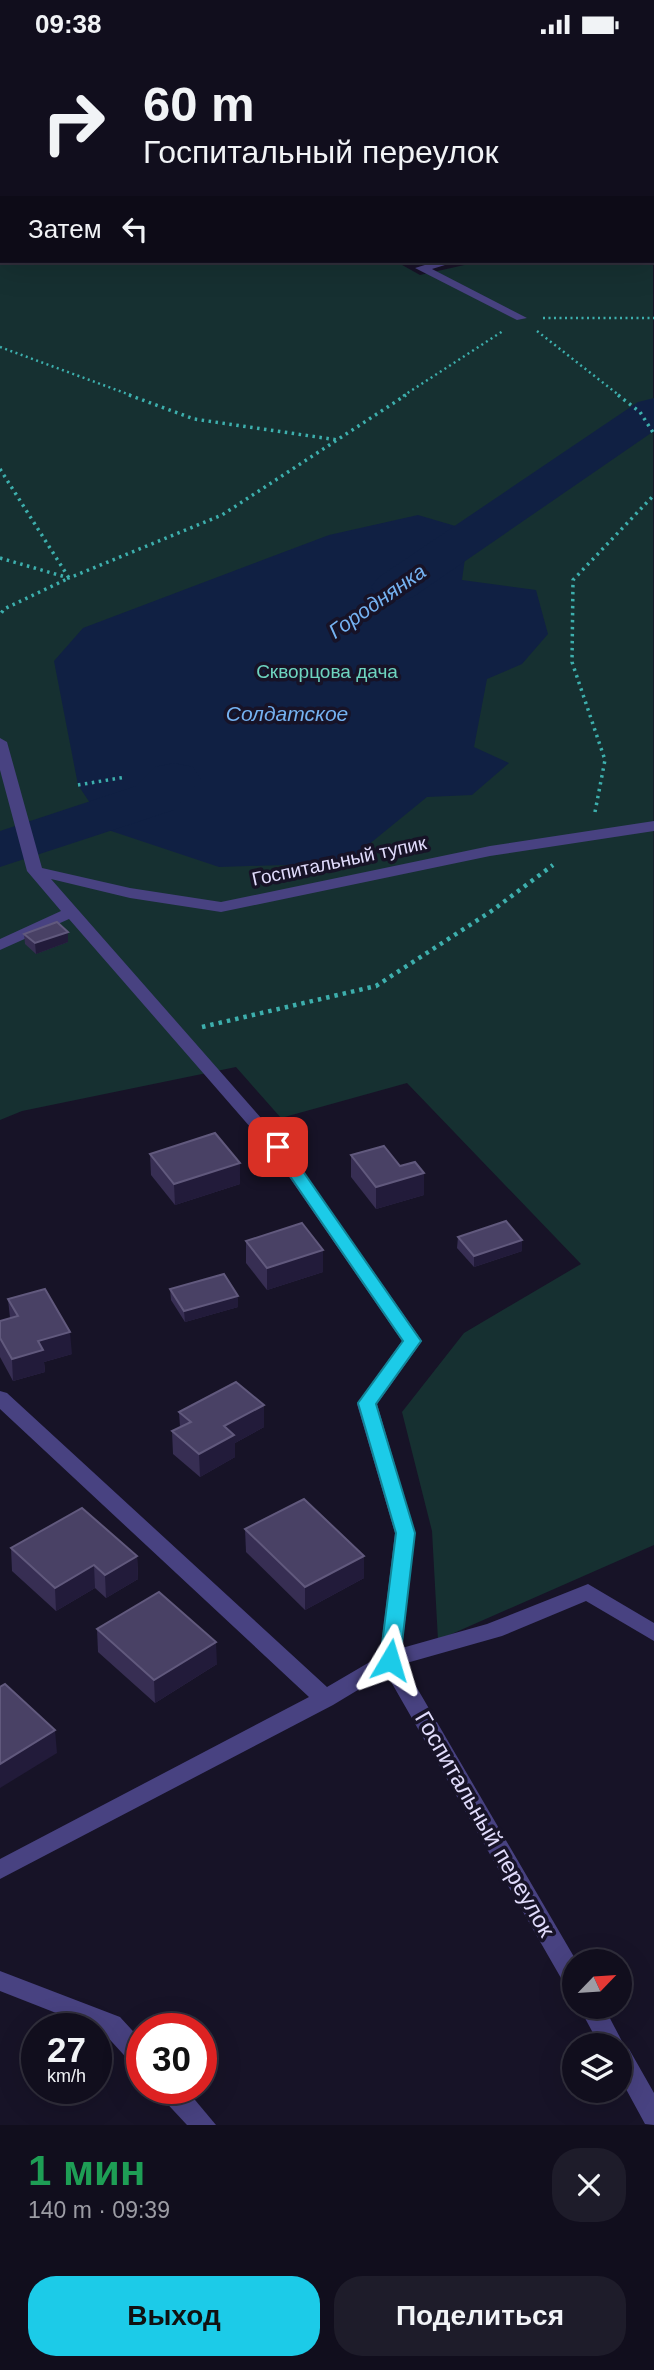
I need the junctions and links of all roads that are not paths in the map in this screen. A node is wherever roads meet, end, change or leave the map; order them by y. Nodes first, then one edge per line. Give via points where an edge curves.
1 (443, 263) edge
2 (521, 318) road end
3 (0, 742) edge
4 (654, 826) edge
5 (34, 871) junction
6 (71, 912) junction
7 (0, 945) edge
8 (0, 1398) edge
9 (654, 1633) edge
10 (390, 1660) junction
11 (325, 1699) junction
12 (0, 1870) edge
13 (562, 1956) edge
14 (0, 1981) edge
15 (126, 2040) edge
16 (632, 2077) edge
17 (183, 2104) edge
18 (654, 2116) edge
19 (202, 2125) edge

1 - 2 street via 421,268
3 - 5 street
4 - 5 street, Госпитальный тупик via 490,851 221,907
5 - 6 street
6 - 7 street
6 - 10 street via 278,1147 412,1341 367,1403 405,1533
8 - 11 street
9 - 10 street via 588,1592 494,1630
10 - 11 street
10 - 13 street, Госпитальный переулок
11 - 12 street
14 - 15 street via 111,2024
16 - 18 street
17 - 19 street

